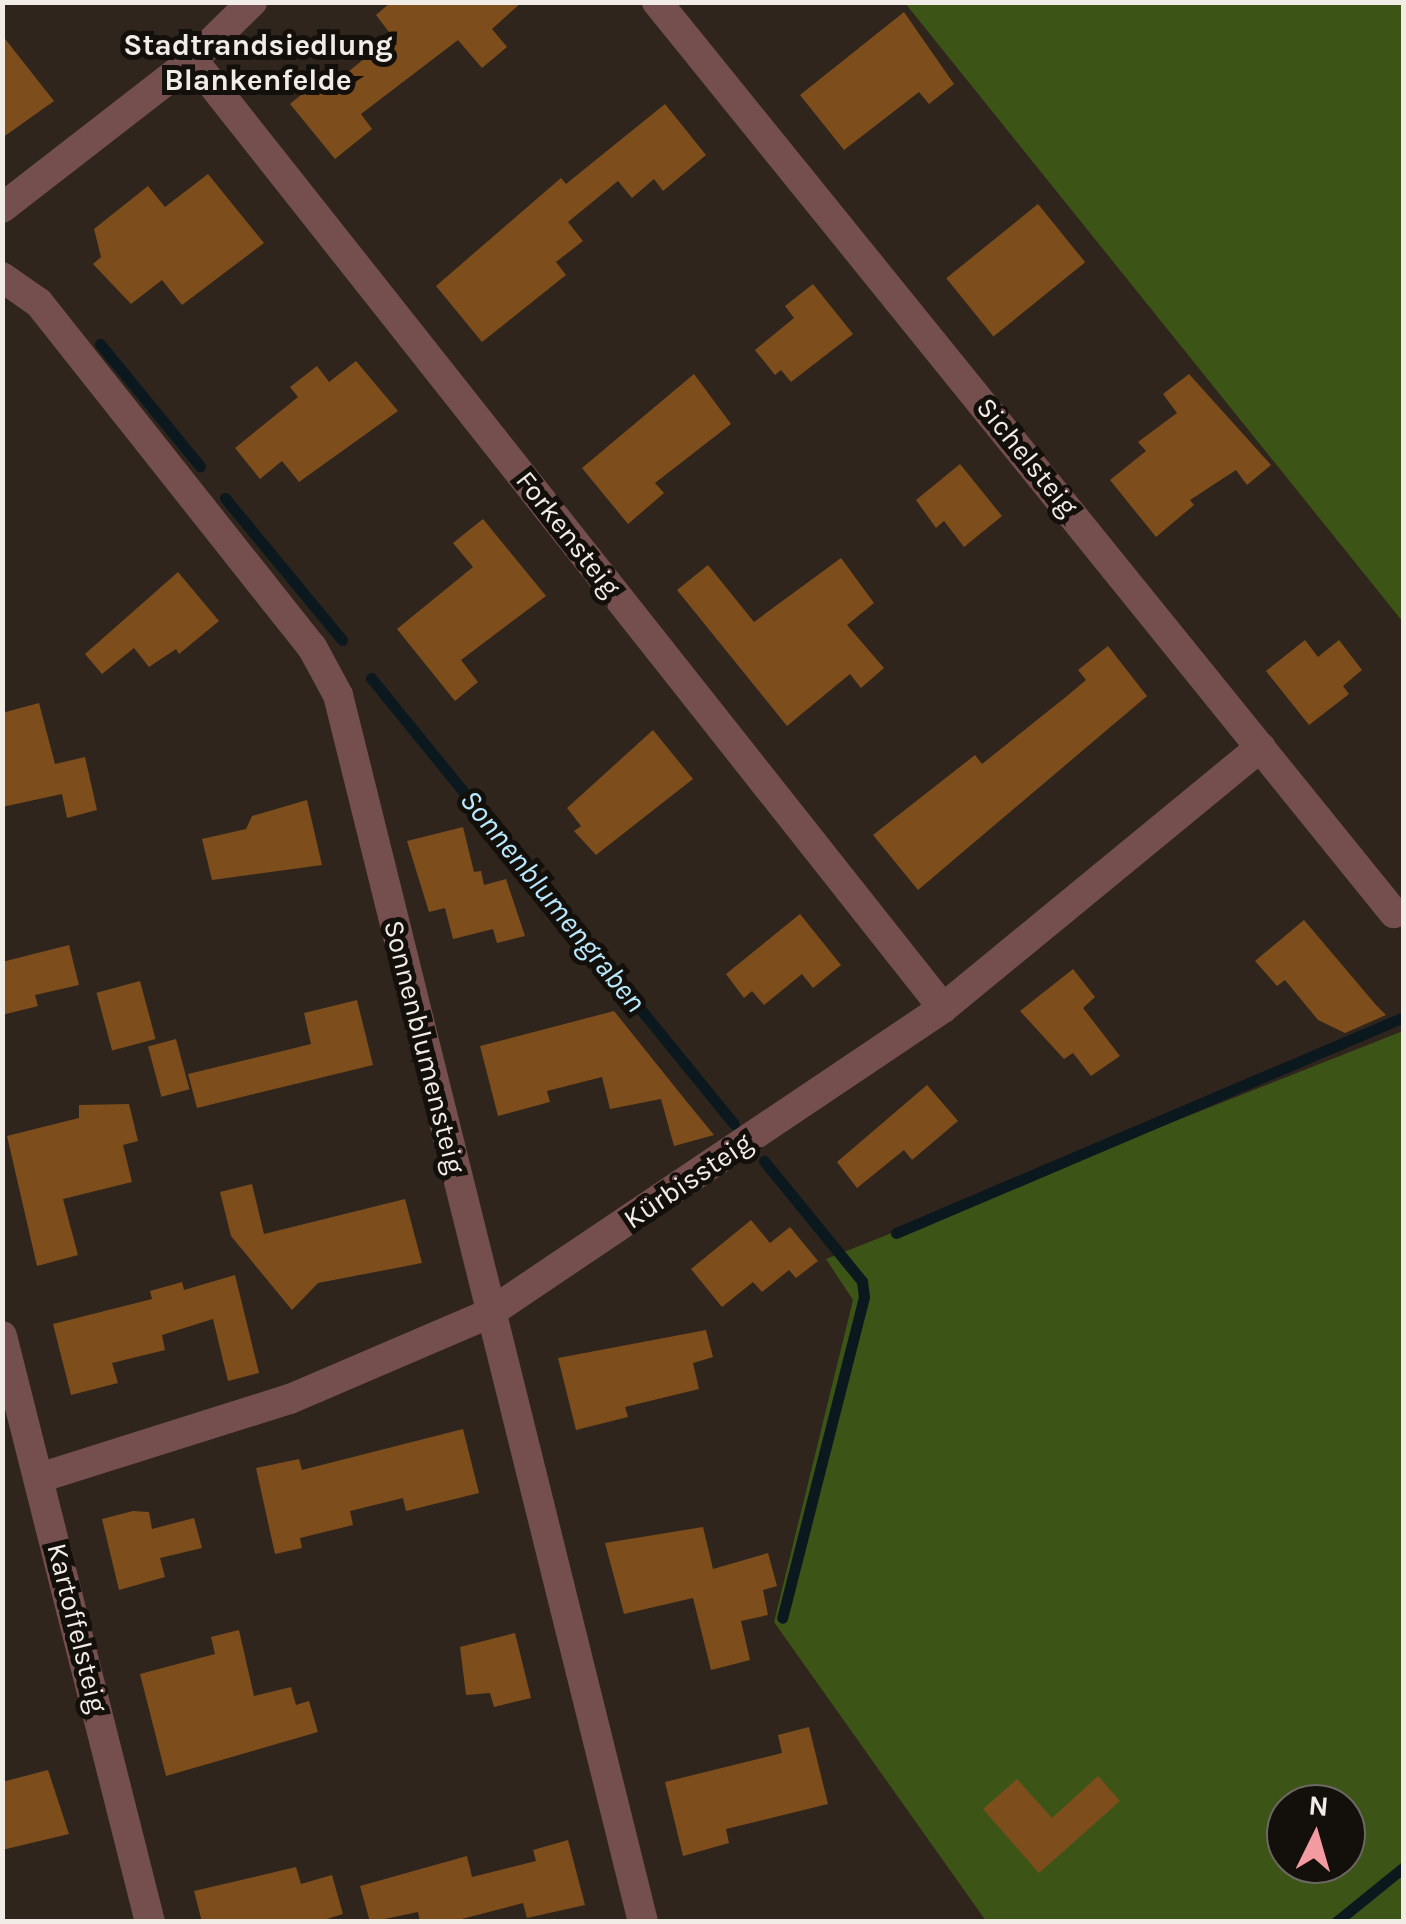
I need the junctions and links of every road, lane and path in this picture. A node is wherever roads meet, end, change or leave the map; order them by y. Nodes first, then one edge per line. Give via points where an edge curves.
1 (252, 2) edge
2 (656, 2) edge
3 (193, 60) junction
4 (2, 208) edge
5 (2, 277) edge
6 (1261, 747) junction
7 (1394, 912) dead end
8 (943, 1008) junction
9 (488, 1314) junction
10 (2, 1336) edge
11 (39, 1478) junction
12 (150, 1922) edge
13 (643, 1922) edge

1 - 3 street
2 - 6 street, Sichelsteig
3 - 4 street
3 - 8 street, Forkensteig
5 - 9 street, Sonnenblumensteig via 38,303 328,670
6 - 7 street, Sichelsteig
6 - 8 street, Kürbissteig
8 - 9 street, Kürbissteig
9 - 11 street, Kürbissteig via 290,1399
9 - 13 street, Sonnenblumensteig
10 - 11 street, Kartoffelsteig
11 - 12 street, Kartoffelsteig

